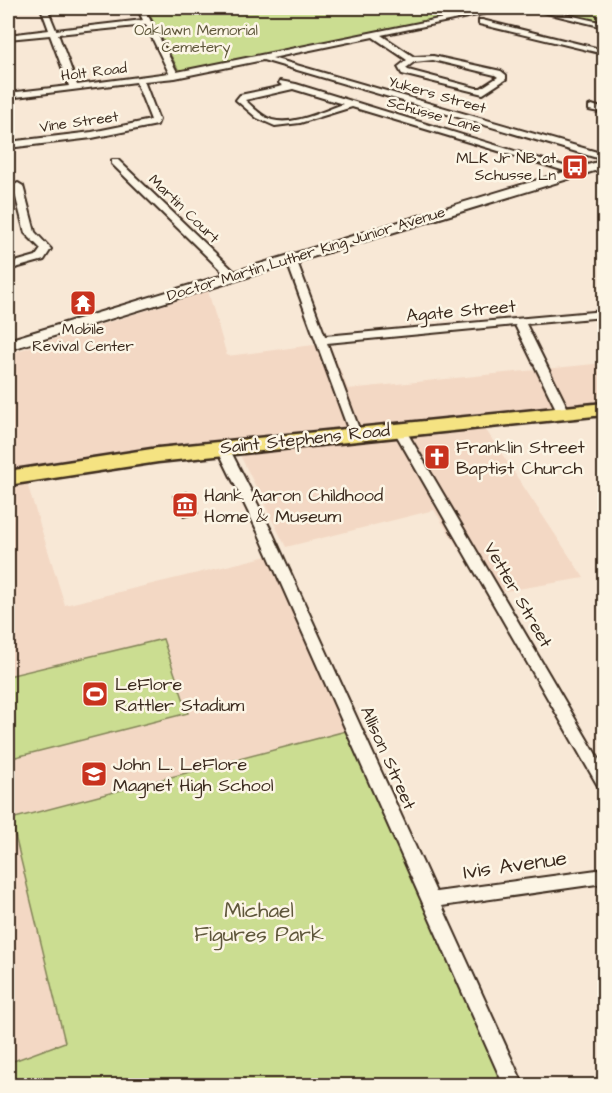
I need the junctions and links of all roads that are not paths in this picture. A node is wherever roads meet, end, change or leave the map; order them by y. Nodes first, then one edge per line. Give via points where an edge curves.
1 (44, 8) edge
2 (141, 8) edge
3 (501, 8) edge
4 (530, 8) edge
5 (149, 22) junction
6 (482, 22) dead end
7 (604, 25) edge
8 (54, 32) junction
9 (374, 34) junction
10 (8, 37) edge
11 (604, 52) edge
12 (263, 58) junction
13 (412, 60) junction
14 (176, 76) junction
15 (139, 80) junction
16 (284, 83) dead end
17 (294, 86) junction
18 (74, 88) junction
19 (8, 96) edge
20 (351, 104) junction
21 (592, 108) dead end
22 (604, 111) edge
23 (8, 145) edge
24 (604, 157) edge
25 (115, 162) dead end
26 (604, 164) edge
27 (578, 172) junction
28 (18, 186) dead end
29 (291, 259) junction
30 (8, 267) edge
31 (233, 276) junction
32 (604, 314) edge
33 (519, 322) junction
34 (320, 340) junction
35 (8, 345) edge
36 (604, 409) edge
37 (564, 413) junction
38 (399, 429) junction
39 (355, 434) junction
40 (223, 448) junction
41 (8, 478) edge
42 (604, 781) edge
43 (604, 876) edge
44 (431, 900) junction
45 (514, 1086) edge

1 - 8 street
2 - 5 street
3 - 9 street, Holt Road
4 - 7 street
5 - 8 street
5 - 14 street
6 - 11 street
8 - 10 street
8 - 18 street
9 - 12 street, Holt Road
9 - 13 street
12 - 14 street, Holt Road
12 - 24 street, Yukers Street
13 - 13 street via 402,67 405,72 476,91 483,92 503,77 434,58
14 - 15 street, Holt Road
15 - 18 street, Holt Road
15 - 23 street, Vine Street via 154,123
16 - 17 street, Schusse Lane
17 - 20 street, Schusse Lane
17 - 20 street via 240,100 268,122 277,123 292,123
18 - 19 street, Holt Road
20 - 27 street, Schusse Lane
21 - 22 street
25 - 31 street, Martin Court
26 - 27 main road, Doctor Martin Luther King Junior Avenue
27 - 29 main road, Doctor Martin Luther King Junior Avenue
28 - 30 street via 30,233 46,249 40,258
29 - 31 main road, Doctor Martin Luther King Junior Avenue
29 - 34 street
31 - 35 main road, Doctor Martin Luther King Junior Avenue
32 - 33 street, Agate Street
33 - 34 street, Agate Street
33 - 37 street
34 - 39 street
36 - 37 main road, Saint Stephens Road
37 - 38 main road, Saint Stephens Road
38 - 39 main road, Saint Stephens Road
38 - 42 street, Vetter Street
39 - 40 main road, Saint Stephens Road
40 - 41 main road, Saint Stephens Road via 158,454
40 - 44 street, Allison Street via 266,532
43 - 44 street, Ivis Avenue
44 - 45 street, Allison Street

